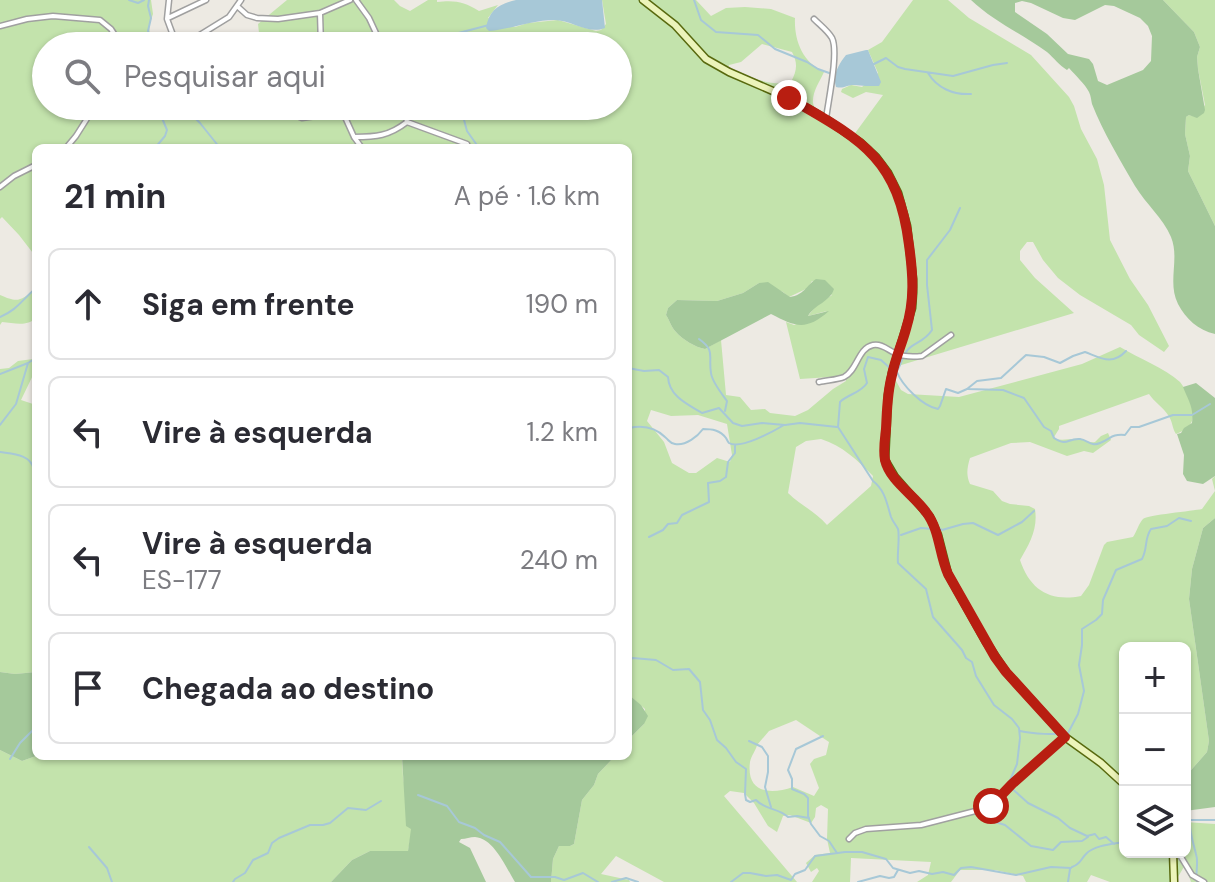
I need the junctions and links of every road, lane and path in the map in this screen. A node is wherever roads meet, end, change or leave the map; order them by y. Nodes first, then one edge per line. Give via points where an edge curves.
1 (169, 0) edge
2 (206, 0) edge
3 (241, 0) edge
4 (353, 0) edge
5 (643, 0) edge
6 (237, 6) junction
7 (320, 13) junction
8 (167, 19) junction
9 (814, 19) dead end
10 (0, 26) edge
11 (113, 32) edge
12 (173, 32) edge
13 (203, 32) edge
14 (321, 32) edge
15 (376, 32) edge
16 (826, 119) junction
17 (86, 120) edge
18 (347, 120) edge
19 (407, 122) joint
20 (354, 137) junction
21 (69, 144) edge
22 (359, 144) edge
23 (467, 144) dead end
24 (32, 167) edge
25 (0, 187) edge
26 (951, 335) dead end
27 (898, 354) junction
28 (819, 382) dead end
29 (1065, 737) junction
30 (1119, 780) edge
31 (849, 839) dead end
32 (1175, 858) edge
33 (1179, 858) edge
34 (1174, 882) edge
35 (1204, 882) edge

1 - 8 street
2 - 8 street
3 - 6 street
4 - 7 street
4 - 15 street
5 - 16 main road via 706,59
6 - 7 street via 257,18
6 - 13 street
7 - 14 street
8 - 12 street
9 - 16 street via 833,42
10 - 11 street via 53,16 100,20
16 - 27 main road via 876,157 902,204 913,279 912,308
17 - 21 street
18 - 20 street
19 - 20 street via 376,137
19 - 23 street
20 - 22 street
24 - 25 street
26 - 27 street via 922,356
27 - 28 street via 874,344 845,377
27 - 29 main road via 888,395 885,460 930,517 944,566 995,657
29 - 30 main road
29 - 31 street via 987,808 921,825 866,829
32 - 34 main road
33 - 35 street

